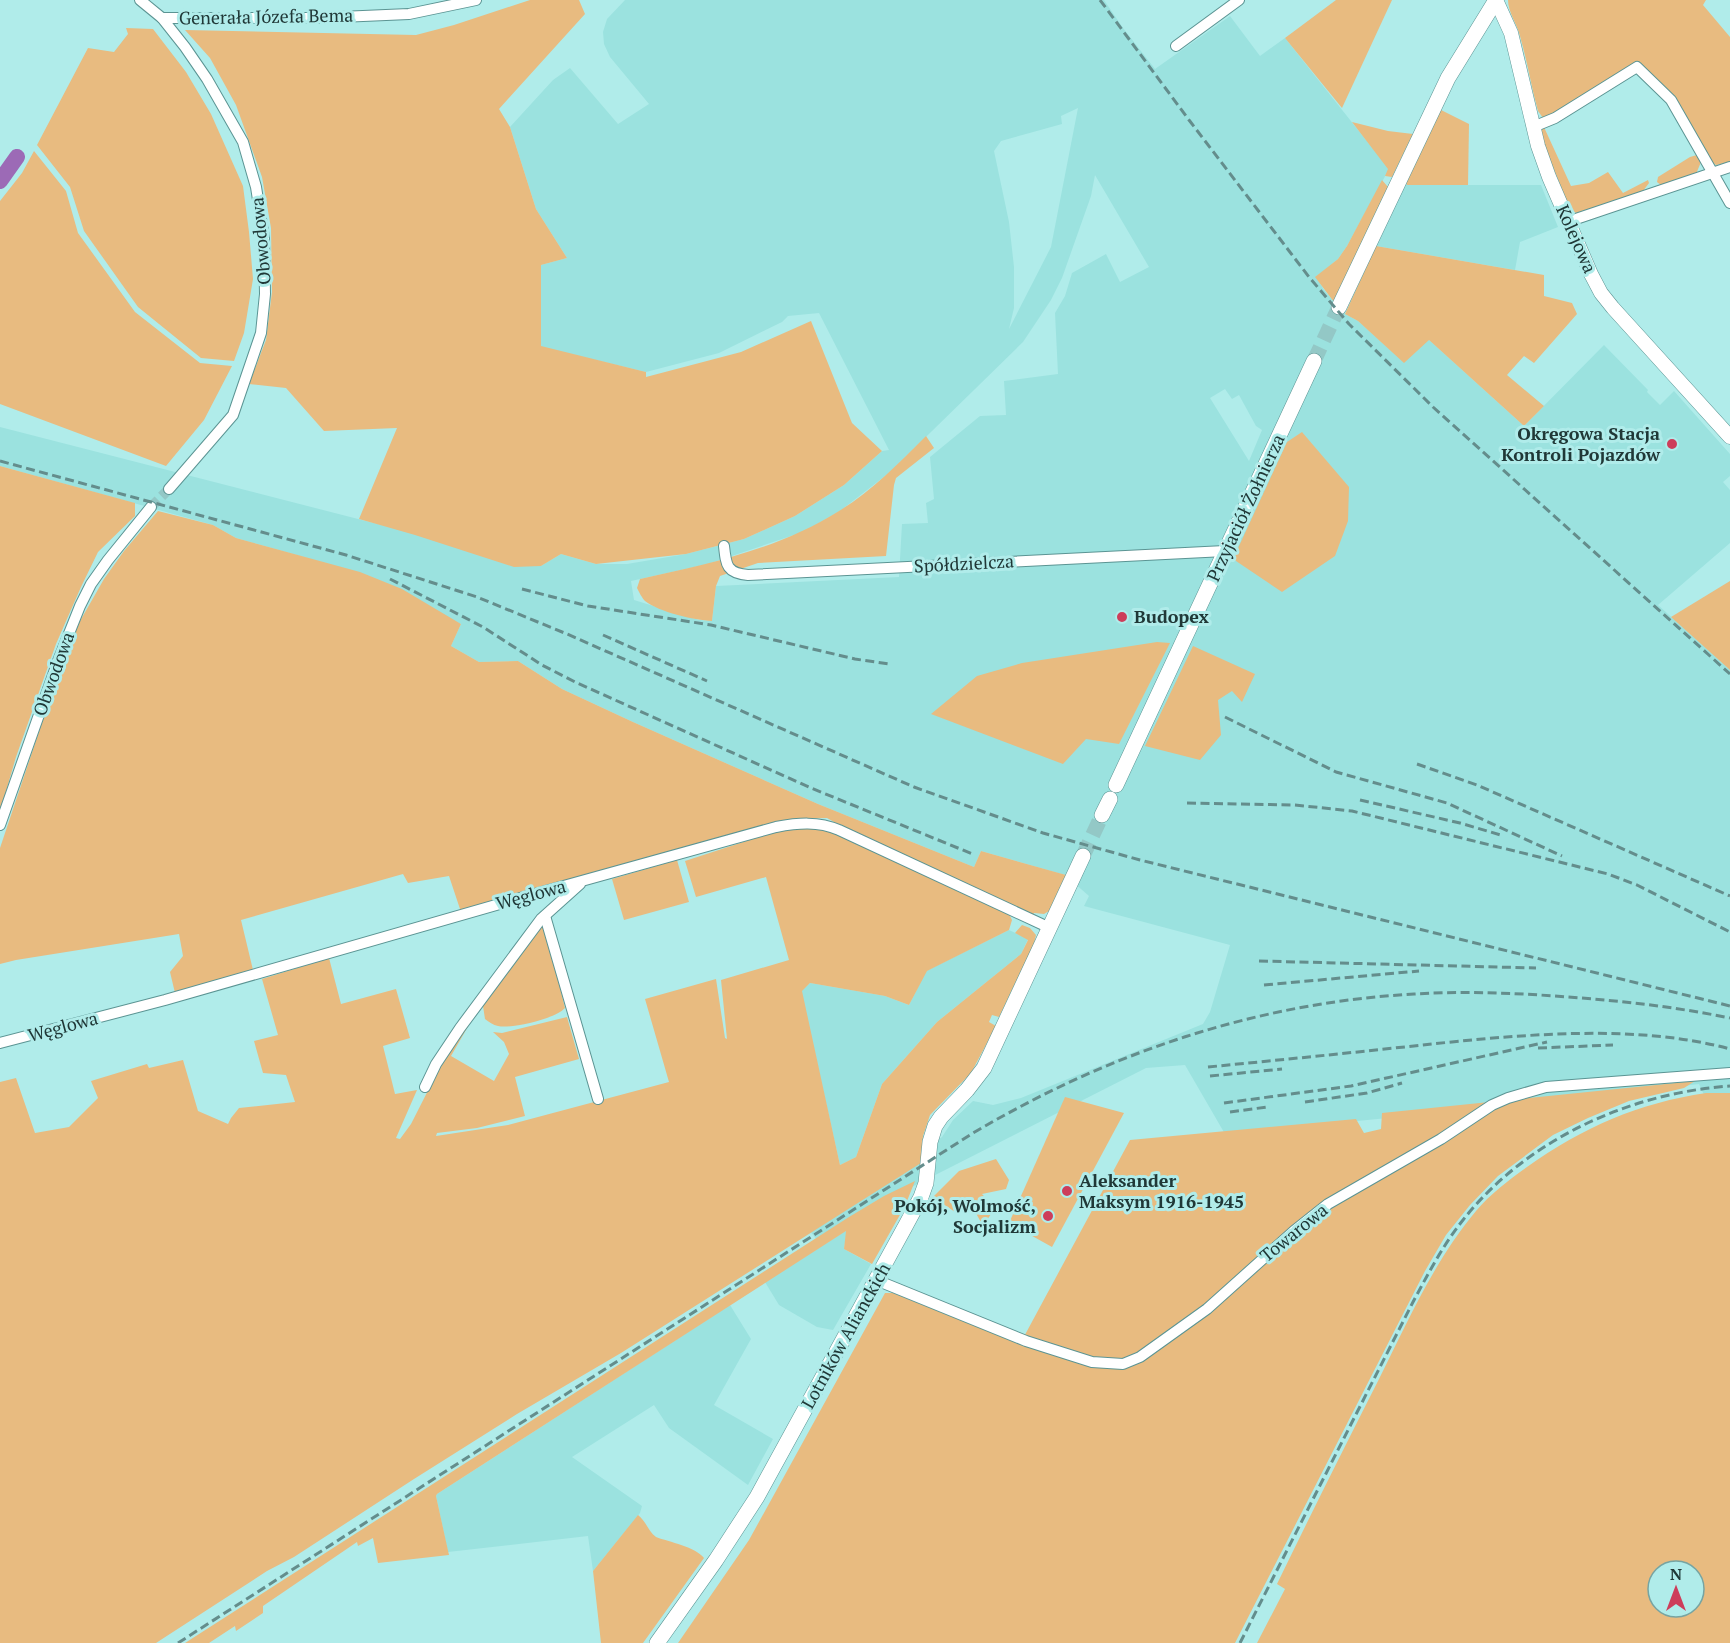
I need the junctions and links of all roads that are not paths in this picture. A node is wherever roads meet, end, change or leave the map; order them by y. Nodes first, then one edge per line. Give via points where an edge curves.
1 (140, 0) edge
2 (476, 0) edge
3 (1239, 0) edge
4 (1496, 0) edge
5 (162, 18) junction
6 (1176, 46) dead end
7 (1533, 127) junction
8 (1730, 167) edge
9 (1713, 173) junction
10 (1730, 203) edge
11 (1568, 222) junction
12 (1339, 306) tunnel mouth
13 (1314, 361) tunnel mouth
14 (1730, 437) edge
15 (169, 489) tunnel mouth
16 (151, 507) tunnel mouth
17 (724, 546) dead end
18 (1225, 551) junction
19 (1102, 815) tunnel mouth
20 (0, 825) edge
21 (1083, 856) tunnel mouth
22 (583, 881) junction
23 (545, 916) junction
24 (1050, 928) junction
25 (0, 1043) edge
26 (1730, 1073) edge
27 (425, 1087) dead end
28 (598, 1099) dead end
29 (876, 1280) junction
30 (657, 1643) edge

1 - 5 street, Obwodowa
2 - 5 street, Generała Józefa Bema via 409,14
3 - 6 street
4 - 7 street, Kolejowa via 1511,33
4 - 12 main road via 1448,78
5 - 15 street, Obwodowa via 207,78 243,142 256,187 265,265 261,333 233,415
7 - 9 street via 1555,118 1637,67 1671,100
7 - 11 street, Kolejowa
8 - 9 street
9 - 10 street
9 - 11 street
11 - 14 street, Kolejowa via 1606,299
13 - 18 main road, Przyjaciół Żołnierza
16 - 20 street, Obwodowa via 108,560 80,606
17 - 18 street, Spółdzielcza via 726,564 736,574 748,575
18 - 19 main road, Przyjaciół Żołnierza
21 - 24 main road, Lotników Alianckich
22 - 23 street
22 - 24 street, Węglowa via 776,827 810,823 839,830
22 - 25 street, Węglowa
23 - 27 street via 460,1028
23 - 28 street
24 - 29 main road, Lotników Alianckich via 984,1068 935,1126 921,1197
26 - 29 street, Towarowa via 1546,1087 1492,1105 1328,1204 1207,1309 1140,1357 1123,1364 1092,1362 1026,1341
29 - 30 main road, Lotników Alianckich via 757,1497

